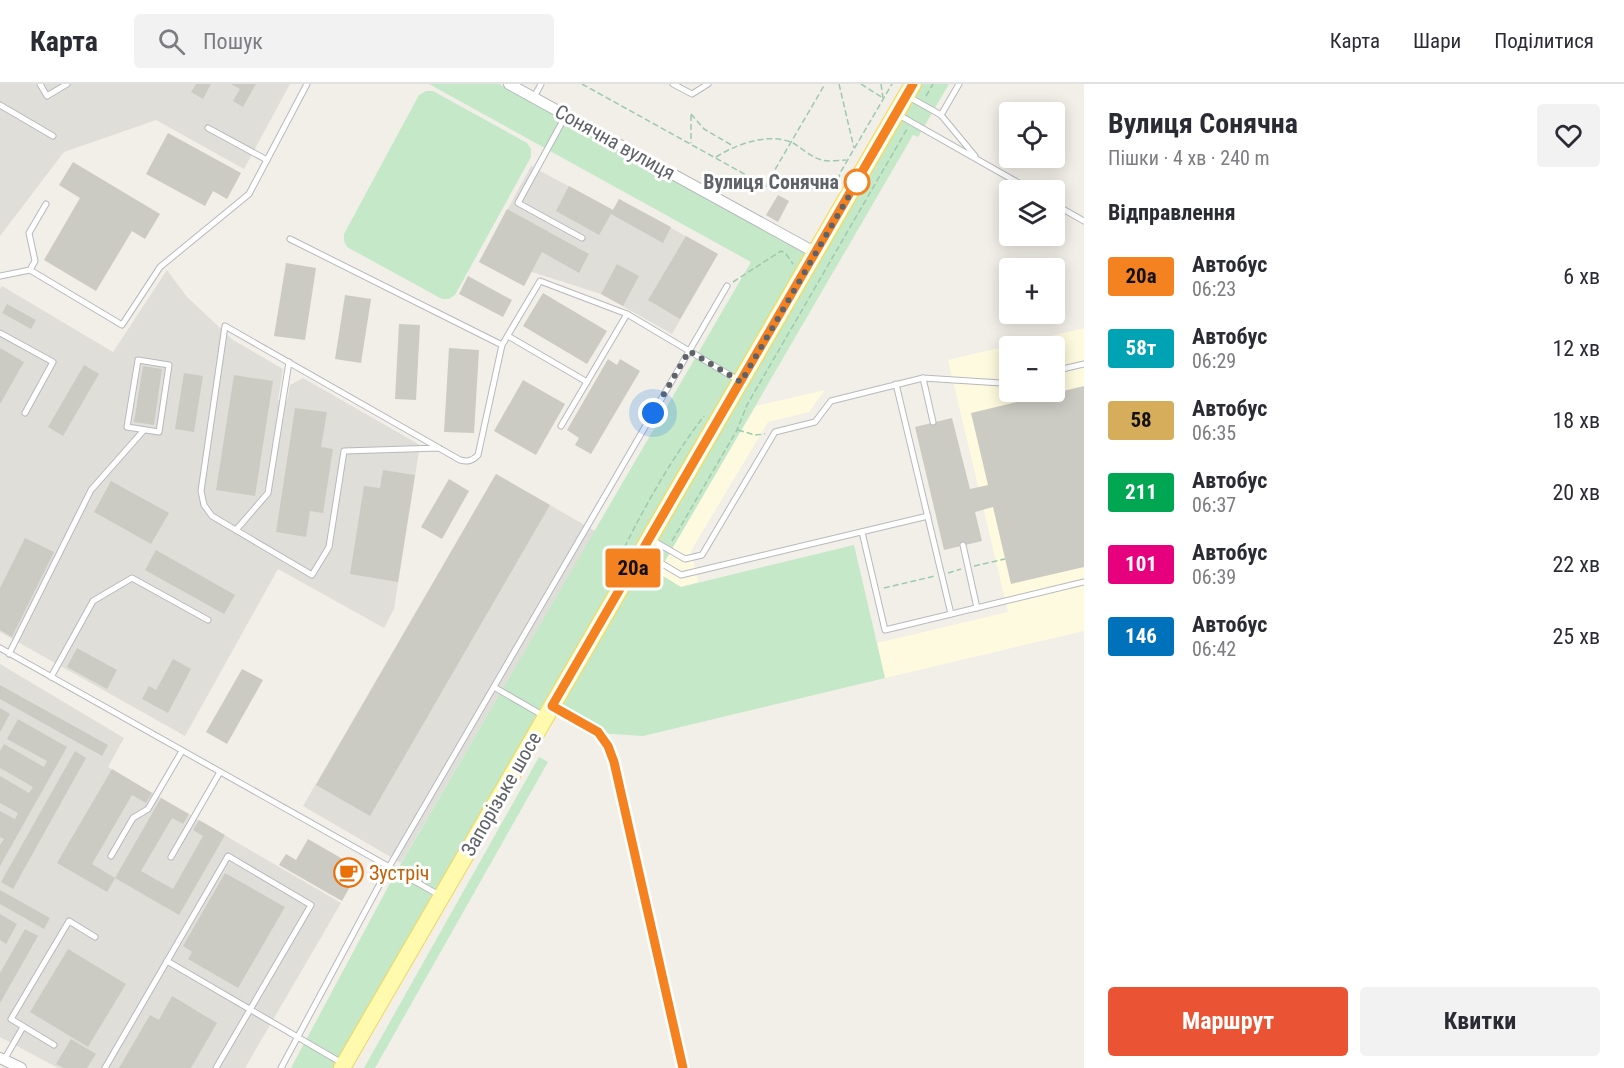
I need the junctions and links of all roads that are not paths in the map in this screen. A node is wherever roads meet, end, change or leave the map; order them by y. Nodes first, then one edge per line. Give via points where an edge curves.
1 (40, 84) edge
2 (67, 84) edge
3 (307, 84) edge
4 (509, 84) edge
5 (541, 84) edge
6 (673, 84) edge
7 (708, 84) edge
8 (959, 84) edge
9 (914, 94) edge
10 (534, 97) junction
11 (0, 105) edge
12 (566, 115) junction
13 (941, 115) junction
14 (904, 117) junction
15 (208, 128) dead end
16 (53, 136) dead end
17 (267, 160) junction
18 (977, 160) junction
19 (1013, 180) edge
20 (46, 204) dead end
21 (1065, 210) edge
22 (1084, 221) edge
23 (582, 238) dead end
24 (290, 239) dead end
25 (816, 253) junction
26 (30, 270) junction
27 (0, 276) edge
28 (727, 286) road end
29 (627, 315) junction
30 (0, 333) edge
31 (508, 336) junction
32 (502, 345) junction
33 (689, 351) junction
34 (288, 362) junction
35 (1084, 364) edge
36 (1065, 368) edge
37 (923, 378) junction
38 (586, 382) junction
39 (741, 382) junction
40 (999, 383) edge
41 (896, 384) junction
42 (25, 413) dead end
43 (933, 422) dead end
44 (561, 426) dead end
45 (144, 430) junction
46 (439, 448) junction
47 (928, 516) junction
48 (236, 530) junction
49 (862, 532) junction
50 (646, 545) junction
51 (963, 545) dead end
52 (702, 555) junction
53 (706, 569) junction
54 (1084, 582) edge
55 (977, 608) junction
56 (951, 614) junction
57 (208, 620) dead end
58 (0, 648) edge
59 (9, 654) junction
60 (51, 677) junction
61 (494, 687) junction
62 (549, 711) junction
63 (182, 751) junction
64 (220, 772) junction
65 (111, 856) dead end
66 (171, 857) dead end
67 (389, 867) junction
68 (441, 896) junction
69 (95, 937) dead end
70 (167, 961) junction
71 (250, 1010) junction
72 (23, 1027) junction
73 (297, 1037) junction
74 (54, 1045) dead end
75 (2, 1059) edge
76 (343, 1066) edge
77 (21, 1068) edge
78 (105, 1068) edge
79 (216, 1068) edge
80 (281, 1068) edge
81 (683, 1068) edge

1 - 2 lane via 47,96
3 - 17 lane
4 - 10 street, Сонячна вулиця
5 - 10 lane
6 - 7 lane via 692,94
8 - 13 lane
9 - 13 lane
9 - 14 main road, Запорізьке шосе
10 - 12 street, Сонячна вулиця
11 - 16 lane
12 - 23 lane via 519,203
12 - 25 street, Сонячна вулиця
13 - 18 lane
14 - 18 lane
14 - 25 main road, Запорізьке шосе
15 - 17 lane
17 - 26 lane via 249,194 160,267 122,325
18 - 19 lane
20 - 26 lane via 29,233 35,261
21 - 22 lane
24 - 32 lane
25 - 39 main road, Запорізьке шосе
26 - 27 lane
28 - 33 lane
29 - 31 lane via 540,281
29 - 33 lane
29 - 38 lane
30 - 42 lane via 53,362
31 - 32 lane
31 - 38 lane
32 - 46 lane via 478,455 466,462
33 - 39 lane
33 - 61 lane
34 - 46 lane
34 - 48 lane via 268,493
34 - 48 lane via 225,326 201,491 212,516
35 - 36 lane
37 - 40 lane
37 - 41 lane
37 - 43 lane
38 - 44 lane
39 - 50 main road, Запорізьке шосе
41 - 47 lane
41 - 52 lane via 831,401 815,422 775,432
45 - 45 lane via 127,427 138,360 169,364 159,432
45 - 59 lane via 91,490
46 - 48 lane via 344,452 329,547 312,575
47 - 49 lane
47 - 56 lane
49 - 53 lane
49 - 56 lane via 885,630
50 - 52 lane via 685,559
50 - 53 lane via 681,575
50 - 62 main road, Запорізьке шосе
51 - 55 lane
52 - 53 lane
54 - 55 lane
55 - 56 lane
57 - 60 lane via 132,578 93,601
58 - 59 lane
59 - 60 lane
60 - 63 lane
61 - 62 lane
61 - 67 lane
62 - 68 main road, Запорізьке шосе
62 - 81 street via 598,732 608,746
63 - 64 lane
63 - 65 lane via 148,809 133,818
64 - 66 lane
64 - 67 lane
67 - 68 lane
67 - 73 lane
68 - 76 main road, Запорізьке шосе
69 - 72 lane via 69,921 10,1019
70 - 71 lane
70 - 71 lane via 228,856 237,861 311,905
70 - 78 lane
71 - 73 lane
71 - 79 lane
72 - 74 lane
72 - 75 lane
73 - 76 lane
73 - 80 lane
75 - 77 street

